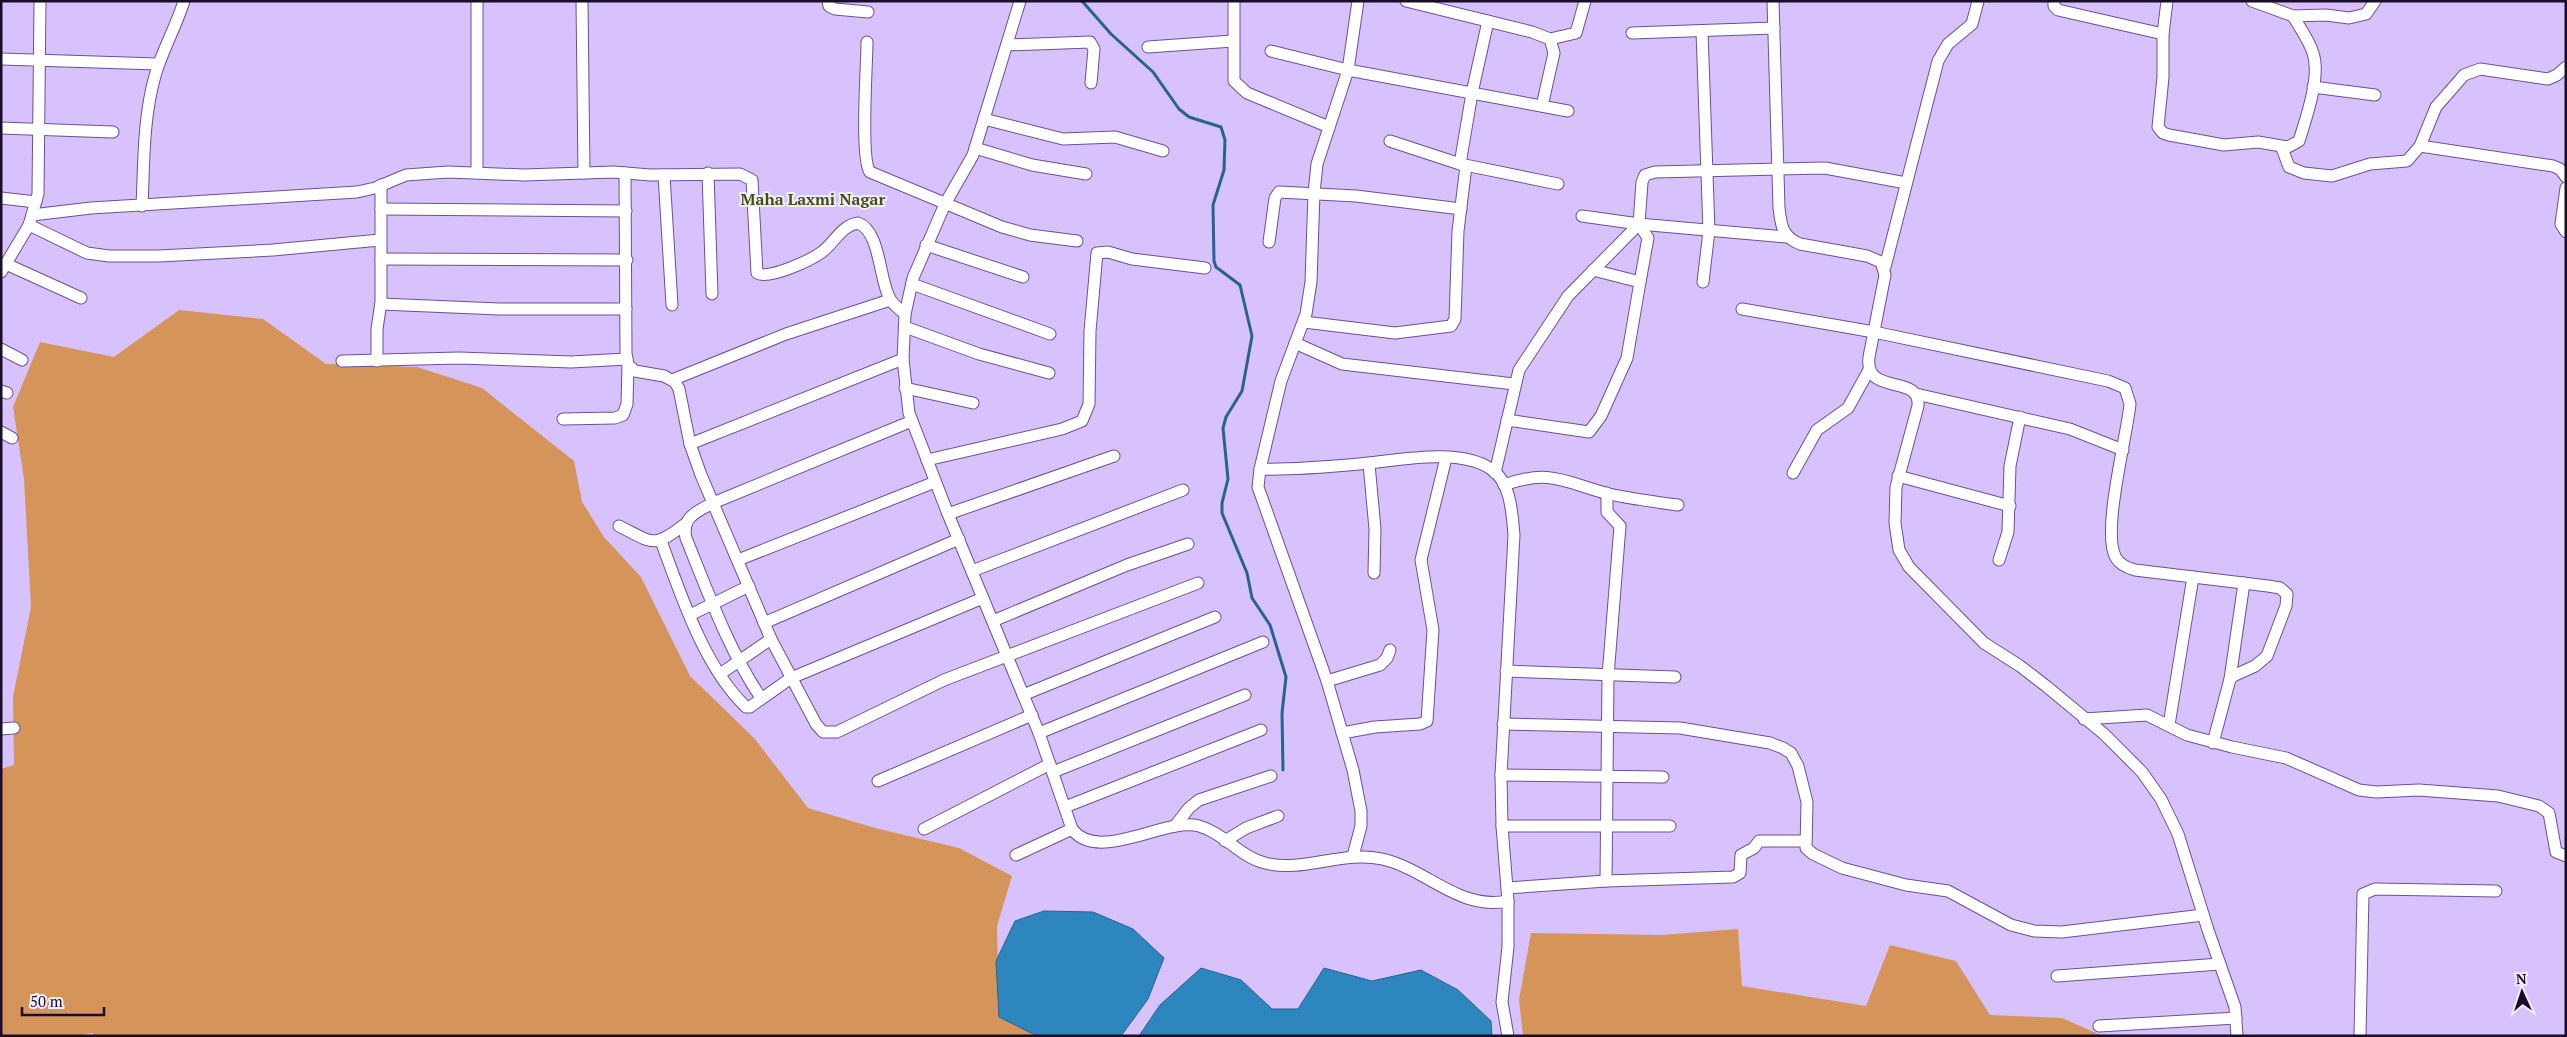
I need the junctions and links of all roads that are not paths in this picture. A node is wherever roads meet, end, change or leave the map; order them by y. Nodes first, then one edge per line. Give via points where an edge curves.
1 (40, 1) edge
2 (184, 1) edge
3 (477, 1) edge
4 (582, 1) edge
5 (828, 1) edge
6 (1020, 1) edge
7 (1234, 1) edge
8 (1358, 1) edge
9 (1406, 1) edge
10 (1585, 1) edge
11 (1773, 1) edge
12 (1978, 1) edge
13 (2054, 1) edge
14 (2167, 1) edge
15 (2252, 1) edge
16 (2375, 1) edge
17 (868, 12) dead end
18 (2293, 16) junction
19 (1488, 21) junction
20 (1774, 28) junction
21 (1702, 31) junction
22 (1632, 33) dead end
23 (2163, 34) junction
24 (1233, 40) junction
25 (1550, 40) junction
26 (868, 42) dead end
27 (1007, 45) junction
28 (1148, 47) dead end
29 (1271, 51) dead end
30 (40, 58) junction
31 (1, 59) edge
32 (158, 64) junction
33 (2566, 67) edge
34 (1348, 70) junction
35 (1091, 83) dead end
36 (2312, 87) junction
37 (1472, 93) junction
38 (2375, 95) dead end
39 (1542, 106) junction
40 (1568, 111) dead end
41 (984, 120) junction
42 (1328, 127) junction
43 (1, 128) edge
44 (40, 131) junction
45 (113, 132) dead end
46 (1390, 141) dead end
47 (2420, 146) junction
48 (975, 148) junction
49 (2282, 148) junction
50 (1162, 151) dead end
51 (1463, 165) junction
52 (1778, 169) junction
53 (1708, 172) junction
54 (477, 173) junction
55 (584, 173) junction
56 (625, 173) junction
57 (708, 173) junction
58 (1086, 174) dead end
59 (664, 175) junction
60 (2566, 177) edge
61 (1906, 183) junction
62 (1558, 184) dead end
63 (381, 185) junction
64 (2566, 188) edge
65 (1314, 193) junction
66 (1, 198) edge
67 (36, 202) junction
68 (945, 204) junction
69 (142, 206) junction
70 (381, 209) junction
71 (1461, 209) junction
72 (626, 211) junction
73 (1582, 216) dead end
74 (31, 220) junction
75 (1639, 224) junction
76 (1709, 231) junction
77 (2566, 232) edge
78 (1786, 237) junction
79 (380, 240) junction
80 (1077, 241) dead end
81 (1269, 242) dead end
82 (926, 245) junction
83 (381, 258) junction
84 (627, 260) junction
85 (1884, 267) junction
86 (4, 268) edge
87 (1205, 268) dead end
88 (1593, 270) junction
89 (1023, 277) dead end
90 (1640, 282) junction
91 (1703, 282) dead end
92 (912, 284) junction
93 (712, 294) dead end
94 (81, 298) dead end
95 (890, 300) junction
96 (381, 304) junction
97 (672, 305) dead end
98 (626, 309) junction
99 (1742, 309) dead end
100 (904, 314) junction
101 (1304, 322) junction
102 (904, 327) junction
103 (1874, 332) junction
104 (1050, 334) dead end
105 (1295, 343) junction
106 (1, 349) edge
107 (22, 360) dead end
108 (903, 360) junction
109 (342, 361) dead end
110 (377, 361) junction
111 (628, 362) junction
112 (1869, 370) junction
113 (1049, 373) dead end
114 (672, 380) junction
115 (1514, 384) junction
116 (906, 388) junction
117 (1916, 394) junction
118 (973, 403) dead end
119 (2020, 417) junction
120 (563, 419) dead end
121 (1507, 420) junction
122 (912, 421) junction
123 (1, 432) edge
124 (12, 438) dead end
125 (690, 444) junction
126 (2123, 450) junction
127 (1114, 456) dead end
128 (1446, 458) junction
129 (927, 460) junction
130 (1369, 464) junction
131 (1260, 469) junction
132 (1495, 473) junction
133 (1793, 473) dead end
134 (1898, 476) junction
135 (935, 482) junction
136 (1504, 485) junction
137 (1183, 490) dead end
138 (1606, 493) junction
139 (713, 503) junction
140 (1678, 505) dead end
141 (2010, 506) junction
142 (948, 514) junction
143 (685, 524) junction
144 (619, 526) dead end
145 (959, 539) junction
146 (661, 542) junction
147 (1188, 544) dead end
148 (738, 560) junction
149 (1999, 560) dead end
150 (972, 571) junction
151 (1374, 573) dead end
152 (2193, 578) junction
153 (1198, 583) dead end
154 (2244, 583) junction
155 (749, 586) junction
156 (982, 598) junction
157 (713, 603) junction
158 (690, 615) junction
159 (1215, 617) dead end
160 (993, 621) junction
161 (764, 622) junction
162 (771, 639) junction
163 (1263, 642) dead end
164 (1390, 650) dead end
165 (1006, 656) junction
166 (739, 660) junction
167 (1506, 671) junction
168 (720, 674) junction
169 (1608, 676) junction
170 (791, 678) junction
171 (1675, 678) dead end
172 (2230, 680) junction
173 (1327, 681) junction
174 (1023, 695) junction
175 (1244, 695) dead end
176 (761, 698) junction
177 (1032, 715) junction
178 (2084, 719) junction
179 (1503, 724) junction
180 (2169, 725) junction
181 (1607, 726) junction
182 (14, 728) dead end
183 (1, 729) edge
184 (1260, 730) dead end
185 (1039, 732) junction
186 (1342, 733) junction
187 (2213, 743) junction
188 (1052, 768) junction
189 (1501, 775) junction
190 (1271, 776) dead end
191 (1607, 776) junction
192 (1663, 777) dead end
193 (878, 781) dead end
194 (1065, 807) junction
195 (1278, 816) dead end
196 (1175, 826) junction
197 (1502, 826) junction
198 (1606, 826) junction
199 (1670, 826) dead end
200 (1072, 828) junction
201 (924, 829) dead end
202 (1225, 841) junction
203 (1805, 841) junction
204 (1016, 856) dead end
205 (1353, 856) junction
206 (2566, 856) edge
207 (1606, 881) junction
208 (1507, 888) junction
209 (2496, 891) dead end
210 (1508, 900) junction
211 (2203, 915) junction
212 (2220, 964) junction
213 (2057, 976) dead end
214 (2236, 1018) junction
215 (2098, 1026) dead end
216 (1508, 1036) edge
217 (2237, 1036) edge
218 (2360, 1036) edge

1 - 30 street
2 - 32 street
3 - 54 street
4 - 55 street
5 - 17 street via 829,6 835,9
6 - 27 street
7 - 24 street
8 - 34 street
9 - 19 street
10 - 25 street via 1576,33
11 - 20 street
12 - 61 street via 1972,24 1948,44 1938,61
13 - 23 street via 2058,10
14 - 23 street
15 - 18 street
16 - 18 street via 2371,10 2355,17
18 - 36 street via 2313,53
19 - 25 street
19 - 37 street
20 - 21 street
20 - 52 street
21 - 22 street
21 - 53 street
23 - 49 street via 2158,122 2163,133 2224,145 2258,142
24 - 28 street
24 - 42 street via 1234,81 1242,89
25 - 39 street via 1554,53
26 - 68 street via 867,169 875,176
27 - 35 street via 1090,42 1094,50
27 - 41 street
29 - 34 street
30 - 31 street
30 - 32 street
30 - 44 street
32 - 69 street via 147,122
33 - 47 street via 2548,79 2472,70 2450,88 2436,107
34 - 37 street
34 - 42 street
36 - 38 street
36 - 49 street via 2299,141
37 - 39 street
37 - 51 street
39 - 40 street
41 - 48 street
41 - 50 street via 1063,139 1115,137
42 - 65 street via 1317,164
43 - 44 street
44 - 45 street
44 - 67 street
46 - 51 street
47 - 49 street via 2407,161 2370,164 2332,176 2304,173 2289,167
47 - 60 street via 2553,166 2560,168
48 - 58 street via 1032,165
48 - 68 street
51 - 62 street
51 - 71 street
52 - 53 street
52 - 61 street via 1825,168
52 - 78 street via 1779,208
53 - 75 street via 1644,174
53 - 76 street
54 - 55 street
54 - 63 street via 406,175
55 - 56 street
56 - 59 street
56 - 72 street
57 - 59 street
57 - 93 street
57 - 95 street via 740,174 752,180 756,273 770,275 811,258 822,252 848,226 858,223 867,228 874,242
59 - 97 street
61 - 85 street
63 - 69 street via 342,193
63 - 70 street
64 - 77 street via 2561,224
65 - 71 street
65 - 81 street via 1276,194
65 - 101 street via 1311,282
66 - 67 street
67 - 74 street
68 - 80 street via 1018,232
68 - 82 street
69 - 74 street via 91,208
70 - 72 street
70 - 79 street
71 - 101 street via 1455,319 1451,326 1396,333
72 - 84 street
73 - 75 street
74 - 79 street via 87,252 110,256 273,250
74 - 86 street
75 - 76 street
75 - 88 street
75 - 90 street via 1648,238
76 - 78 street
76 - 91 street
78 - 85 street via 1800,244 1877,259
79 - 83 street
82 - 89 street
82 - 92 street
83 - 84 street
83 - 96 street
84 - 98 street
85 - 103 street via 1884,284
86 - 94 street
87 - 129 street via 1108,252 1097,253 1090,331 1089,404 1082,421 1062,429
88 - 90 street
88 - 115 street via 1568,296 1522,364
90 - 121 street via 1627,358 1589,432
92 - 100 street
92 - 104 street
95 - 100 street
95 - 114 street via 786,334
96 - 98 street via 499,309
96 - 110 street
98 - 111 street
99 - 103 street
100 - 102 street
101 - 105 street
102 - 108 street
102 - 113 street via 979,354
103 - 112 street
103 - 126 street via 2120,384 2129,394 2130,404
105 - 115 street via 1342,364
105 - 131 street via 1281,381
106 - 107 street
108 - 116 street
108 - 125 street
109 - 110 street
110 - 111 street via 459,358
111 - 114 street via 635,371 659,374
111 - 120 street via 627,404 623,415
112 - 117 street via 1874,377
112 - 133 street via 1848,408 1817,430
114 - 125 street via 682,396
115 - 121 street
116 - 118 street
116 - 122 street
117 - 119 street
117 - 134 street via 1918,406
119 - 126 street via 2070,429
119 - 141 street via 2010,466
121 - 132 street
122 - 129 street
122 - 139 street
123 - 124 street
125 - 139 street
126 - 152 street via 2113,511 2115,557 2125,567 2135,570
127 - 142 street
128 - 130 street
128 - 132 street via 1477,462
128 - 186 street via 1421,564 1433,630 1427,721
129 - 135 street
130 - 131 street
130 - 151 street via 1375,529
131 - 173 street via 1258,487 1261,497
132 - 136 street
134 - 141 street
134 - 178 street via 1896,537 1909,567 1984,643 2020,666
135 - 142 street
135 - 148 street
136 - 138 street via 1525,479 1558,478
136 - 167 street via 1512,510 1514,535
137 - 150 street
138 - 140 street
138 - 169 street via 1607,512 1620,526
139 - 143 street via 695,512
139 - 148 street
141 - 149 street via 2008,532
142 - 145 street
143 - 146 street
143 - 157 street via 686,538
144 - 146 street via 647,540
145 - 150 street
145 - 161 street
146 - 158 street
147 - 160 street via 1127,565
148 - 155 street
150 - 156 street
152 - 154 street
152 - 180 street
153 - 165 street
154 - 172 street
154 - 172 street via 2280,588 2287,598 2267,656
155 - 157 street
155 - 161 street
156 - 160 street
156 - 170 street
157 - 158 street
157 - 166 street
158 - 168 street
159 - 174 street
160 - 165 street
161 - 162 street
162 - 166 street
162 - 170 street
163 - 185 street
164 - 173 street via 1380,665
165 - 170 street via 944,680 830,733 820,730
165 - 174 street
166 - 168 street
166 - 176 street
167 - 169 street
167 - 179 street
168 - 176 street via 746,707
169 - 171 street
169 - 181 street
170 - 176 street
172 - 187 street
173 - 186 street
174 - 177 street
175 - 188 street
177 - 185 street
177 - 193 street
178 - 180 street via 2139,714 2153,716
178 - 211 street via 2126,754 2161,799 2178,834
179 - 181 street
179 - 189 street
180 - 187 street
181 - 191 street
181 - 203 street via 1693,730 1783,748 1791,753 1803,782 1807,802
182 - 183 street
184 - 194 street
185 - 188 street
186 - 205 street via 1361,811 1360,836
187 - 206 street via 2286,758 2367,791 2478,794 2540,806 2549,812 2556,852
188 - 194 street
188 - 201 street
189 - 191 street
189 - 197 street
190 - 196 street via 1199,800 1188,808
191 - 192 street
191 - 198 street
194 - 200 street
195 - 202 street via 1246,828
196 - 200 street via 1108,841 1089,840 1076,834
196 - 202 street via 1198,826
197 - 198 street
197 - 208 street
198 - 199 street
198 - 207 street
200 - 204 street
202 - 205 street via 1243,854 1266,864 1295,864
203 - 207 street via 1759,841 1741,855 1740,873 1732,877
203 - 211 street via 1806,848 1813,854 1842,868 1906,885 1948,891 2023,930 2062,932
205 - 210 street via 1394,863 1466,899 1495,903
207 - 208 street
208 - 210 street
209 - 218 street via 2375,889 2363,894
210 - 216 street via 1508,947 1502,1002
211 - 212 street
212 - 213 street
212 - 214 street
214 - 215 street
214 - 217 street

